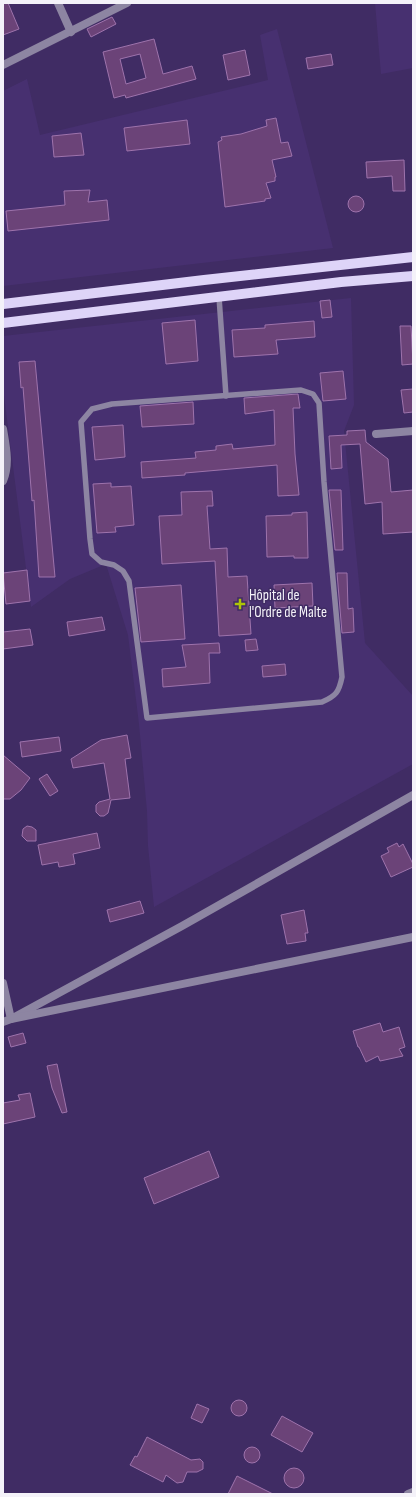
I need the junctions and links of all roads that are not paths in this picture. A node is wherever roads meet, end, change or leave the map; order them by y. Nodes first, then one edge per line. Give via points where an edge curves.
1 (58, 3) edge
2 (127, 3) edge
3 (70, 32) junction
4 (3, 65) edge
5 (413, 257) edge
6 (413, 276) edge
7 (219, 297) junction
8 (3, 304) edge
9 (3, 323) edge
10 (226, 396) junction
11 (3, 429) edge
12 (413, 431) edge
13 (376, 434) dead end
14 (3, 481) edge
15 (413, 795) edge
16 (413, 937) edge
17 (3, 983) edge
18 (11, 1019) junction
19 (3, 1022) edge
20 (413, 1492) edge
21 (408, 1494) edge

1 - 3 street
2 - 3 street
3 - 4 street
5 - 8 main road
6 - 7 main road
7 - 9 main road
7 - 10 lane
10 - 10 lane via 301,390 313,394 319,403 342,678 340,687 334,696 322,702 147,718 129,581 123,571 114,565 101,562 92,554 81,422 92,409 112,404
11 - 14 street via 8,468
12 - 13 street
15 - 18 street
16 - 18 street
17 - 18 street
18 - 19 street
20 - 21 street

